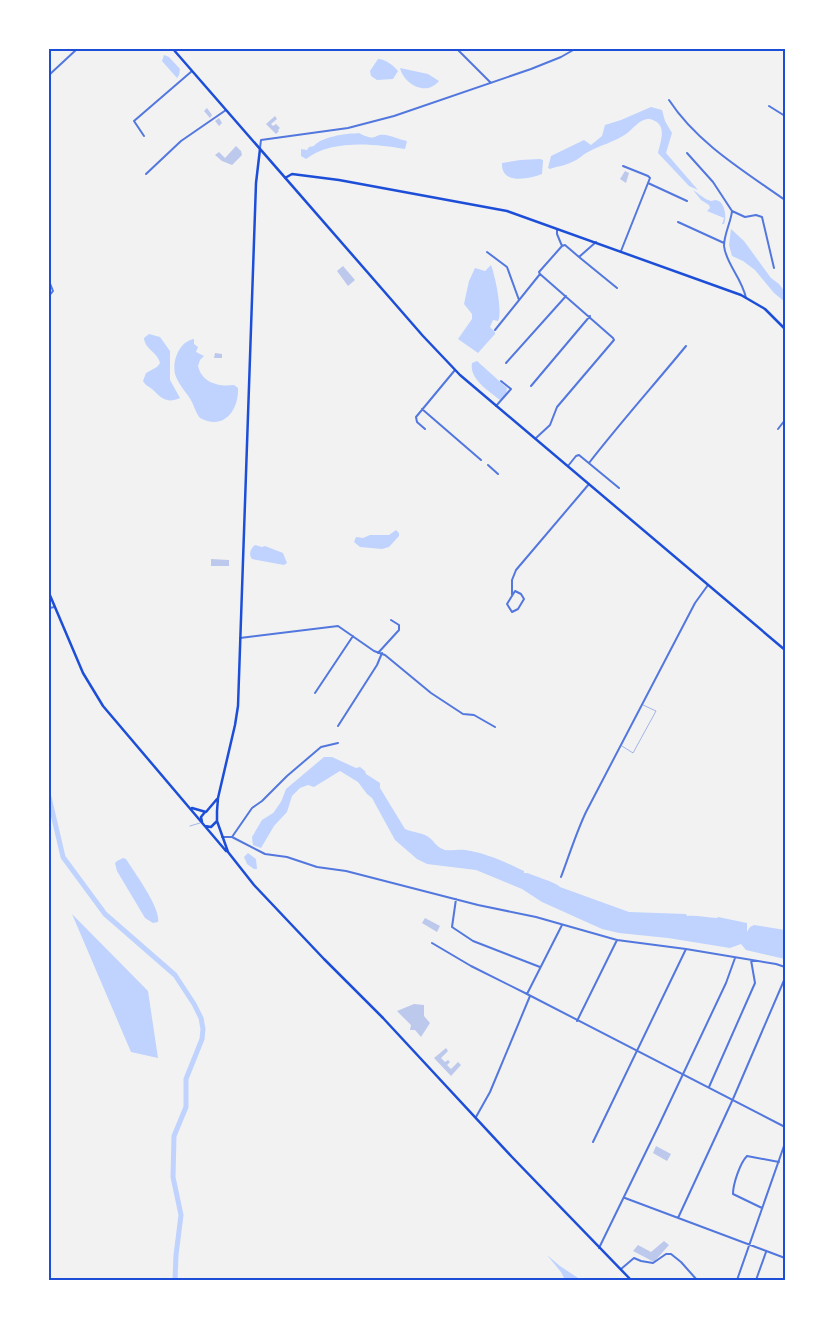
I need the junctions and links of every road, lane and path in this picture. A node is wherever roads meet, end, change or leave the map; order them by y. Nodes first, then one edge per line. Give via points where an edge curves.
1 (76, 49) edge
2 (173, 49) edge
3 (457, 49) edge
4 (575, 49) edge
5 (192, 71) junction
6 (49, 75) edge
7 (491, 83) junction
8 (669, 100) dead end
9 (769, 106) dead end
10 (226, 110) junction
11 (785, 116) edge
12 (144, 136) dead end
13 (260, 149) junction
14 (686, 153) dead end
15 (623, 166) dead end
16 (146, 174) dead end
17 (285, 178) junction
18 (648, 183) junction
19 (785, 200) edge
20 (687, 201) dead end
21 (732, 211) junction
22 (678, 222) dead end
23 (558, 228) junction
24 (596, 242) junction
25 (724, 242) junction
26 (562, 246) junction
27 (621, 251) junction
28 (488, 252) dead end
29 (579, 257) junction
30 (774, 268) dead end
31 (540, 274) junction
32 (49, 281) edge
33 (617, 288) dead end
34 (49, 296) edge
35 (566, 296) junction
36 (746, 298) junction
37 (519, 300) junction
38 (590, 316) junction
39 (785, 329) edge
40 (496, 330) dead end
41 (686, 346) dead end
42 (506, 363) dead end
43 (455, 370) junction
44 (501, 381) dead end
45 (531, 386) dead end
46 (496, 406) junction
47 (422, 410) junction
48 (785, 420) edge
49 (425, 429) dead end
50 (778, 429) dead end
51 (536, 439) junction
52 (482, 460) dead end
53 (590, 463) junction
54 (488, 465) dead end
55 (568, 466) junction
56 (498, 474) dead end
57 (589, 484) junction
58 (619, 488) dead end
59 (512, 582) junction
60 (708, 585) junction
61 (49, 592) edge
62 (518, 592) junction
63 (512, 595) junction
64 (49, 608) edge
65 (55, 608) junction
66 (392, 620) dead end
67 (353, 636) junction
68 (240, 638) junction
69 (785, 650) edge
70 (380, 653) junction
71 (315, 693) dead end
72 (644, 705) junction
73 (338, 726) dead end
74 (495, 727) dead end
75 (338, 743) dead end
76 (622, 746) junction
77 (218, 798) junction
78 (191, 808) junction
79 (206, 812) junction
80 (217, 820) junction
81 (203, 824) junction
82 (190, 826) dead end
83 (222, 837) junction
84 (232, 837) junction
85 (228, 852) junction
86 (560, 877) dead end
87 (456, 899) junction
88 (562, 925) junction
89 (617, 940) junction
90 (432, 943) dead end
91 (686, 949) junction
92 (735, 958) junction
93 (751, 960) junction
94 (785, 967) edge
95 (540, 968) junction
96 (785, 978) edge
97 (528, 995) junction
98 (577, 1021) junction
99 (636, 1051) junction
100 (683, 1074) junction
101 (709, 1087) junction
102 (733, 1099) junction
103 (475, 1118) junction
104 (785, 1127) edge
105 (593, 1142) dead end
106 (785, 1143) edge
107 (779, 1162) junction
108 (625, 1198) junction
109 (763, 1209) junction
110 (678, 1218) junction
111 (750, 1245) junction
112 (600, 1248) junction
113 (766, 1251) junction
114 (785, 1258) edge
115 (621, 1270) junction
116 (631, 1280) edge
117 (697, 1280) edge
118 (737, 1280) edge
119 (756, 1280) edge

1 - 6 street
2 - 5 main road
3 - 7 street
4 - 7 street
5 - 10 main road
5 - 12 street via 134,121
7 - 13 street via 348,128 261,140
8 - 19 street via 680,117 700,136
9 - 11 street
10 - 13 main road
10 - 16 street via 181,141
13 - 17 main road
13 - 68 main road
14 - 21 street via 713,182
15 - 18 street via 650,177
17 - 23 main road via 292,174 339,180 504,210
17 - 43 main road
18 - 20 street
18 - 27 street
21 - 25 street
21 - 30 street via 745,217 762,217
22 - 25 street
23 - 24 main road
23 - 26 street
24 - 27 main road
24 - 29 street
25 - 36 street via 726,256 742,282
26 - 29 street
26 - 31 street via 540,269
27 - 36 main road
28 - 37 street via 507,267
29 - 33 street
31 - 35 street
31 - 37 street
32 - 34 street via 53,290
35 - 38 street
35 - 42 street
36 - 39 main road
37 - 40 street
38 - 45 street
38 - 51 street via 614,340 557,407 550,425
41 - 53 street
43 - 46 main road
43 - 47 street
44 - 46 street via 511,389
46 - 51 main road
47 - 49 street via 415,420
47 - 52 street
48 - 50 street
51 - 55 main road
53 - 55 street via 579,455
53 - 58 street
54 - 56 street
55 - 57 main road
57 - 59 street via 516,570
57 - 60 main road
59 - 62 street
59 - 63 street
60 - 69 main road
60 - 72 street via 695,603
61 - 65 main road
62 - 63 street
62 - 63 street via 524,599 515,612 507,606
64 - 65 street
65 - 78 main road via 83,672 103,706
66 - 70 street via 399,625 399,630
67 - 68 street via 338,626
67 - 70 street
67 - 71 street
68 - 77 main road via 236,718
70 - 73 street via 377,665
70 - 74 street via 386,654 431,693 463,714 474,715
72 - 76 street
72 - 76 lane via 656,711 633,753
75 - 84 street via 321,747 287,776 252,808
76 - 86 street via 578,830
77 - 79 main road
77 - 80 main road
78 - 79 main road
78 - 81 main road
79 - 80 main road via 213,813
79 - 81 main road via 201,817
80 - 81 main road via 211,827
80 - 83 main road
81 - 82 lane
81 - 85 main road
83 - 84 street
83 - 85 main road
84 - 87 street via 265,854 288,856 317,867 346,871
85 - 103 main road via 254,885
87 - 88 street
87 - 95 street via 452,927 473,941
88 - 89 street
88 - 95 street
89 - 91 street
89 - 98 street
90 - 97 street
91 - 92 street
91 - 99 street
92 - 93 street
92 - 100 street
93 - 94 street
93 - 101 street via 755,983
95 - 97 street
96 - 102 street
97 - 98 street
97 - 103 street via 490,1092
98 - 99 street
99 - 100 street
99 - 105 street
100 - 101 street
100 - 108 street
101 - 102 street
102 - 104 street
102 - 110 street
103 - 112 main road
106 - 107 street
107 - 109 street
107 - 109 street via 747,1156 739,1172 732,1194
108 - 110 street
108 - 112 street
109 - 111 street
110 - 111 street
111 - 113 street
111 - 118 street
112 - 115 main road
113 - 114 street
113 - 119 street
115 - 116 main road
115 - 117 street via 634,1258 653,1263 671,1254

